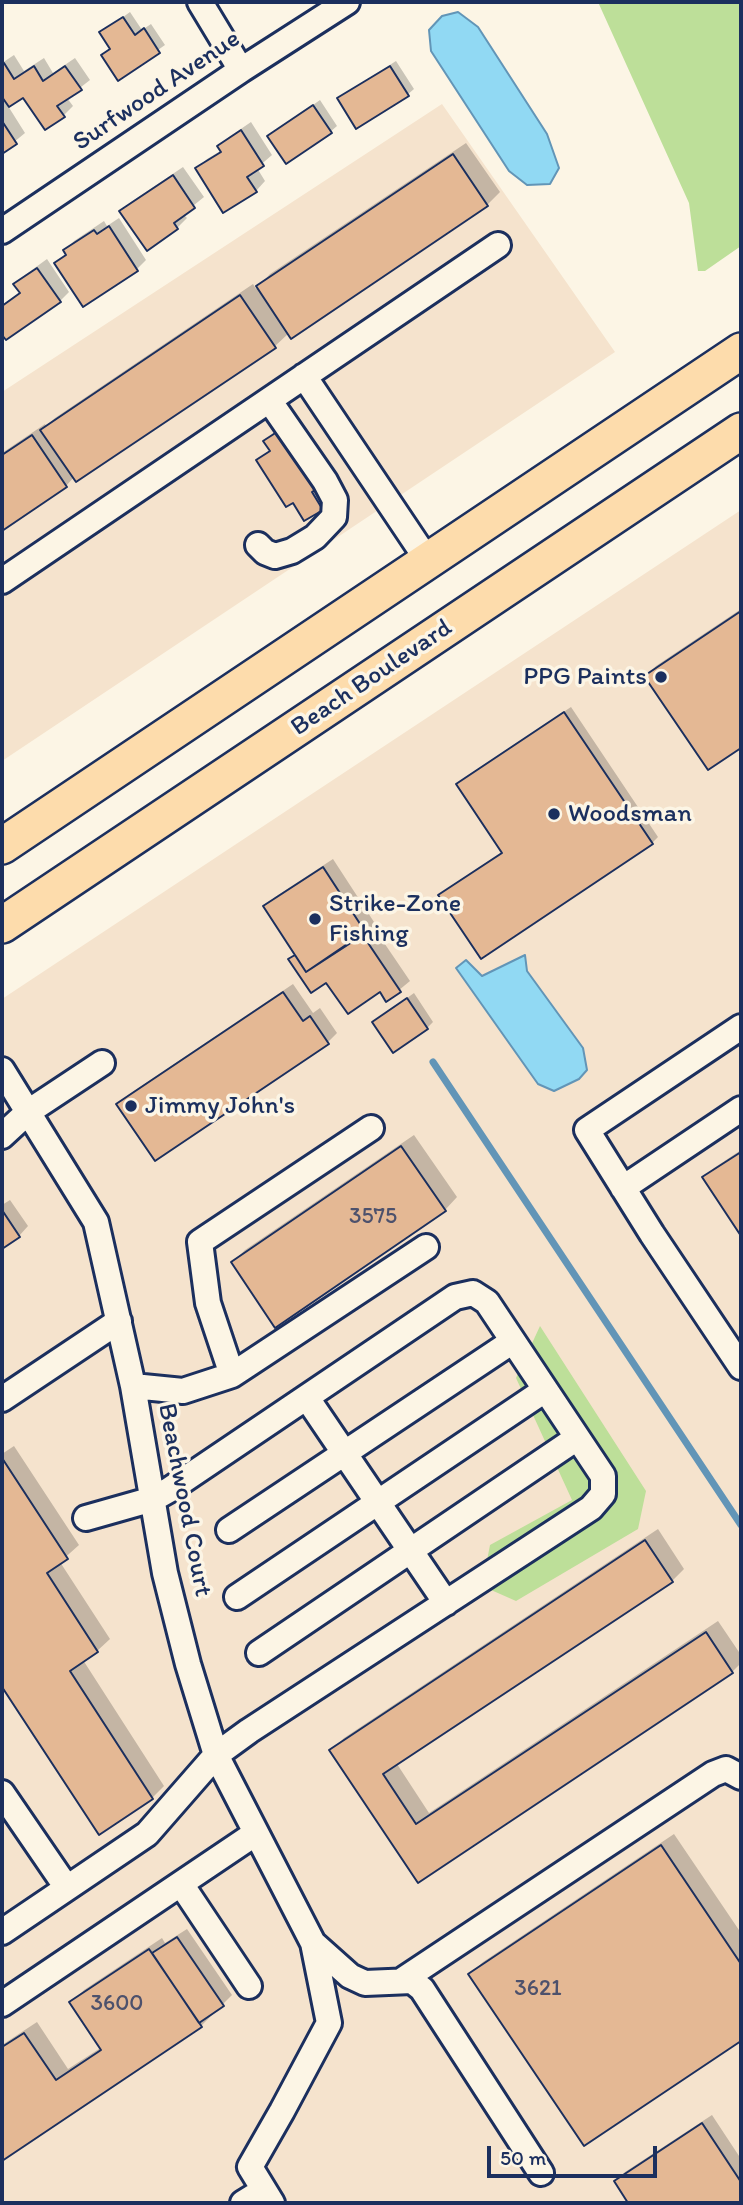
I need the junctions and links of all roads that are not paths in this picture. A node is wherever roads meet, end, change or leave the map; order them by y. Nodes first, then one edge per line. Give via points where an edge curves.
1 (200, 2) edge
2 (347, 2) edge
3 (241, 70) junction
4 (2, 231) edge
5 (498, 245) dead end
6 (741, 351) edge
7 (304, 376) junction
8 (269, 400) junction
9 (741, 431) edge
10 (258, 545) dead end
11 (428, 561) junction
12 (2, 580) edge
13 (2, 846) edge
14 (2, 925) edge
15 (741, 1027) edge
16 (102, 1063) dead end
17 (2, 1070) edge
18 (741, 1109) edge
19 (28, 1112) junction
20 (371, 1128) dead end
21 (2, 1136) edge
22 (623, 1188) junction
23 (426, 1247) dead end
24 (119, 1321) junction
25 (513, 1341) junction
26 (741, 1367) edge
27 (232, 1375) junction
28 (133, 1386) junction
29 (545, 1390) junction
30 (307, 1398) junction
31 (2, 1399) edge
32 (577, 1438) junction
33 (345, 1453) junction
34 (153, 1499) junction
35 (378, 1502) junction
36 (86, 1518) dead end
37 (229, 1530) dead end
38 (411, 1551) junction
39 (237, 1597) dead end
40 (446, 1603) junction
41 (258, 1653) dead end
42 (216, 1755) junction
43 (741, 1777) edge
44 (2, 1793) edge
45 (256, 1833) junction
46 (181, 1884) junction
47 (67, 1888) junction
48 (2, 1932) edge
49 (313, 1942) junction
50 (401, 1981) junction
51 (249, 1986) dead end
52 (2, 2004) edge
53 (541, 2173) dead end
54 (268, 2197) edge
55 (243, 2203) edge

1 - 3 street
2 - 3 street, Surfwood Avenue
3 - 4 street, Surfwood Avenue
5 - 7 street
6 - 11 highway
7 - 8 street
7 - 11 street
8 - 10 street via 325,481 335,500 334,517 315,537 292,551 275,556
8 - 12 street
9 - 14 highway, Beach Boulevard
11 - 13 highway
15 - 22 street via 587,1130
16 - 19 street
17 - 19 street, Beachwood Court
18 - 22 street
19 - 21 street
19 - 24 street, Beachwood Court via 96,1222
20 - 27 street via 200,1242 208,1303
22 - 26 street
23 - 27 street
24 - 28 street, Beachwood Court
24 - 31 street
25 - 29 street
25 - 30 street via 487,1302 473,1293 455,1297
25 - 33 street
27 - 28 street via 183,1391
28 - 34 street, Beachwood Court
29 - 32 street
29 - 35 street
30 - 33 street
30 - 34 street
32 - 38 street
32 - 40 street via 603,1476 603,1494 591,1508
33 - 35 street
33 - 37 street
34 - 36 street
34 - 42 street, Beachwood Court via 184,1651
35 - 38 street
35 - 39 street
38 - 40 street
38 - 41 street
40 - 42 street
42 - 45 street, Beachwood Court
42 - 47 street via 148,1834
43 - 50 street via 726,1769 713,1774
44 - 47 street
45 - 46 street
45 - 49 street, Beachwood Court
46 - 51 street
46 - 52 street
47 - 48 street
49 - 50 street via 350,1976 365,1983
49 - 54 street via 329,2023 250,2167
50 - 53 street via 412,1981 422,1989
54 - 55 street

